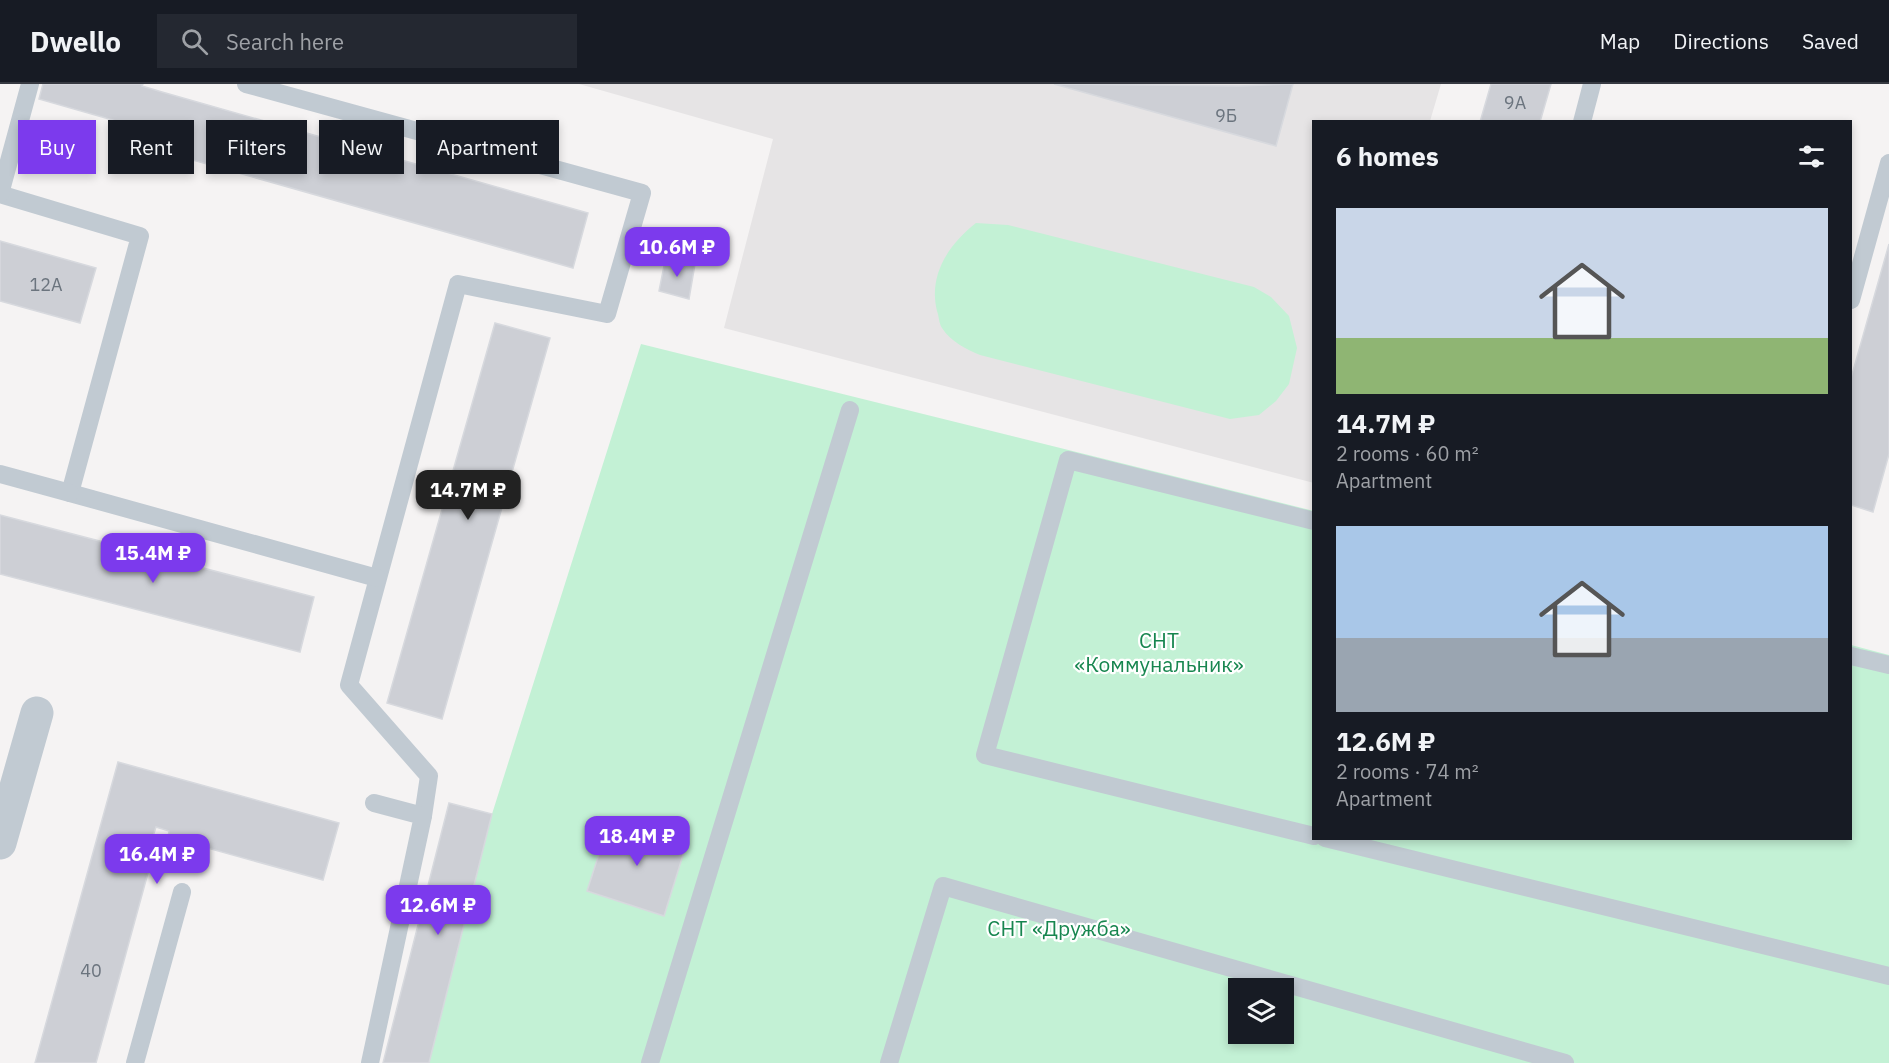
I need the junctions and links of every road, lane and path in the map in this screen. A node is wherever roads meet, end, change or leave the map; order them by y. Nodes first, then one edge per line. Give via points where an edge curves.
1 (30, 84) edge
2 (246, 84) edge
3 (1592, 84) edge
4 (1583, 120) edge
5 (1889, 163) edge
6 (0, 194) edge
7 (1852, 296) edge
8 (850, 410) dead end
9 (0, 474) edge
10 (70, 493) junction
11 (1312, 521) edge
12 (377, 578) junction
13 (1852, 656) edge
14 (1889, 665) edge
15 (37, 713) dead end
16 (374, 803) dead end
17 (423, 816) junction
18 (1312, 836) edge
19 (1333, 840) edge
20 (0, 843) edge
21 (182, 892) dead end
22 (1889, 976) edge
23 (135, 1063) edge
24 (370, 1063) edge
25 (651, 1063) edge
26 (889, 1063) edge
27 (1565, 1063) edge

1 - 6 lane
2 - 12 lane via 642,193 607,314 458,284
3 - 4 lane
5 - 7 lane
6 - 10 lane via 140,236
8 - 25 lane
9 - 10 lane
10 - 12 lane
11 - 18 lane via 1068,460 985,755
12 - 17 lane via 349,685 429,776
13 - 14 lane
15 - 20 street
16 - 17 lane
17 - 24 lane
19 - 22 lane
21 - 23 lane
26 - 27 lane via 943,886

